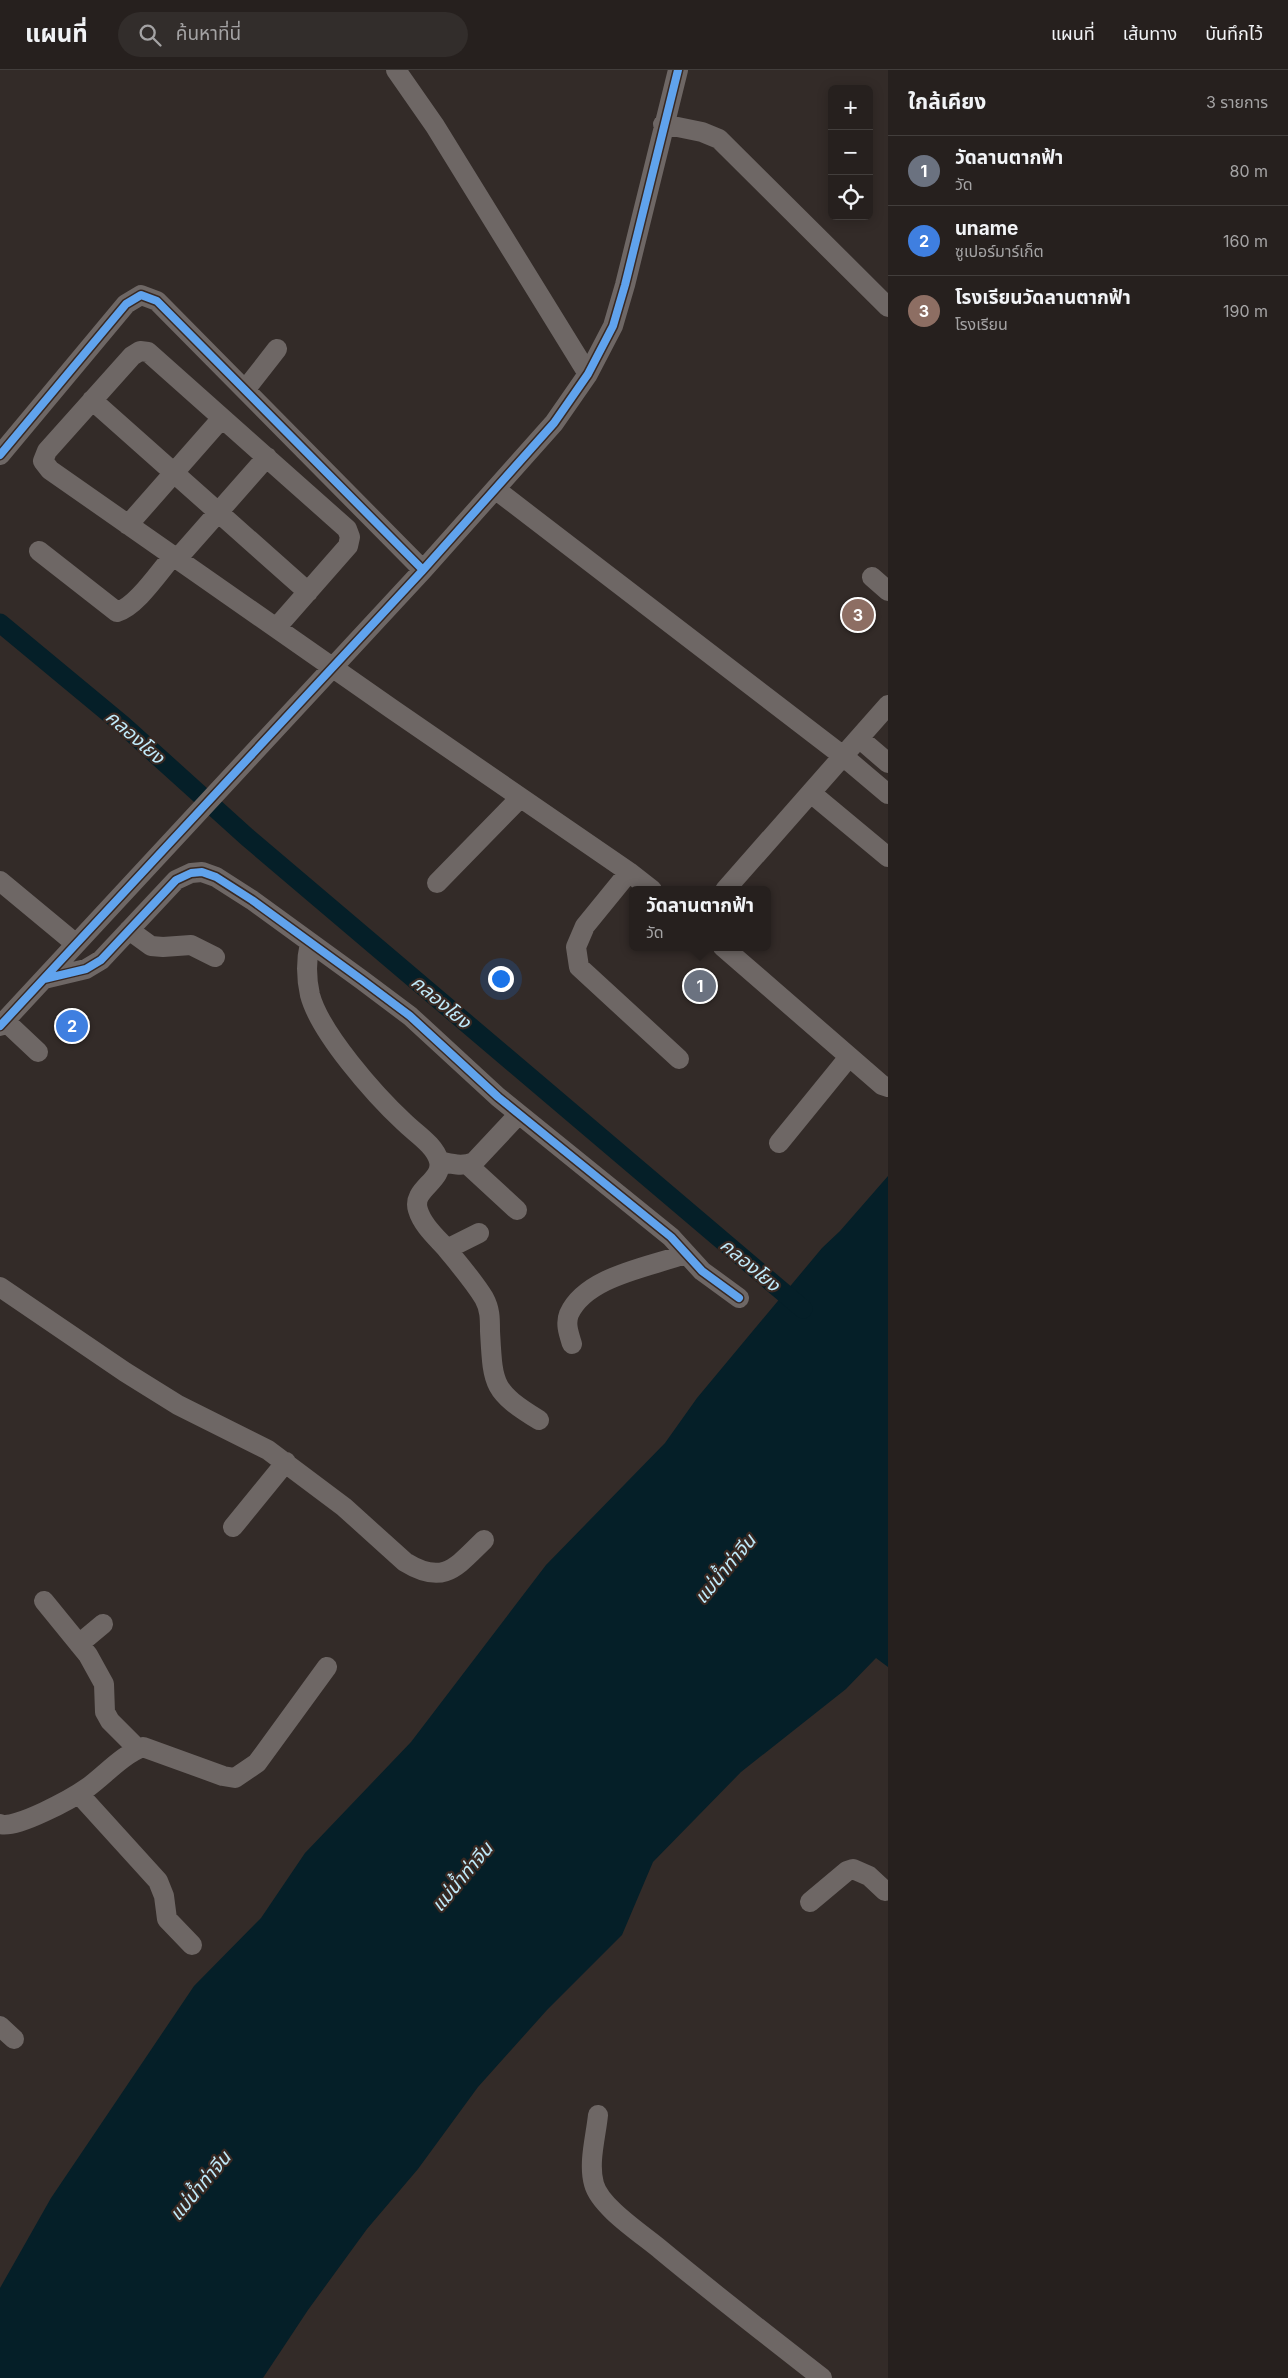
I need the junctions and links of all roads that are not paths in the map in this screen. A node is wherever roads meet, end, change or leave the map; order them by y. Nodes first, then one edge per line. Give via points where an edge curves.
1 (396, 70) edge
2 (678, 70) edge
3 (663, 124) junction
4 (888, 307) edge
5 (277, 349) dead end
6 (588, 374) junction
7 (245, 390) junction
8 (92, 400) junction
9 (222, 418) junction
10 (0, 455) edge
11 (267, 458) junction
12 (174, 472) junction
13 (495, 489) junction
14 (219, 512) junction
15 (128, 524) junction
16 (39, 551) dead end
17 (175, 557) junction
18 (422, 570) junction
19 (872, 577) dead end
20 (888, 591) edge
21 (308, 592) junction
22 (276, 628) junction
23 (332, 667) junction
24 (888, 706) edge
25 (859, 738) junction
26 (843, 756) junction
27 (888, 763) edge
28 (811, 793) junction
29 (888, 794) edge
30 (520, 798) junction
31 (888, 857) edge
32 (629, 872) junction
33 (0, 881) edge
34 (437, 883) dead end
35 (647, 886) edge
36 (729, 886) edge
37 (129, 930) junction
38 (310, 942) junction
39 (76, 944) junction
40 (728, 951) edge
41 (215, 957) dead end
42 (44, 979) junction
43 (2, 1023) edge
44 (38, 1052) dead end
45 (849, 1057) junction
46 (679, 1059) dead end
47 (888, 1087) edge
48 (519, 1114) junction
49 (779, 1143) dead end
50 (439, 1161) junction
51 (468, 1165) junction
52 (517, 1210) dead end
53 (479, 1233) dead end
54 (447, 1249) junction
55 (685, 1254) junction
56 (0, 1287) edge
57 (739, 1298) dead end
58 (572, 1344) dead end
59 (539, 1420) dead end
60 (286, 1462) junction
61 (233, 1527) dead end
62 (484, 1540) dead end
63 (44, 1601) dead end
64 (103, 1624) dead end
65 (79, 1644) junction
66 (327, 1667) dead end
67 (138, 1749) junction
68 (79, 1794) junction
69 (0, 1824) edge
70 (885, 1891) dead end
71 (810, 1902) dead end
72 (192, 1945) dead end
73 (598, 2115) dead end
74 (822, 2378) edge

1 - 6 street via 435,126
2 - 3 street
3 - 4 street via 719,139
3 - 6 street via 613,326
5 - 7 street
6 - 13 street via 554,422
7 - 10 street via 157,301 140,295 126,304
7 - 18 street
8 - 9 street via 132,356 140,351 148,352
8 - 12 street
8 - 15 street via 47,451 43,461 50,470
9 - 11 street
9 - 12 street
11 - 14 street
11 - 21 street via 347,529 350,538 348,546
12 - 14 street
12 - 15 street
13 - 18 street
13 - 26 street
14 - 17 street
14 - 21 street
15 - 17 street
16 - 17 street via 117,612 124,610
17 - 22 street
18 - 23 street
19 - 20 street
21 - 22 street
22 - 23 street
23 - 30 street
23 - 39 street
24 - 25 street
25 - 26 street
25 - 27 street
26 - 28 street
26 - 29 street
28 - 31 street
28 - 36 street
30 - 32 street
30 - 34 street
32 - 35 street
32 - 46 street via 585,926 576,947 579,967
33 - 39 street
37 - 38 street via 176,880 202,872 252,900
37 - 41 street via 151,946 191,945
37 - 42 street via 101,960 86,969
38 - 48 street via 410,1016
38 - 50 street via 306,958 307,977 310,996 319,1016 370,1088 431,1148
39 - 42 street
40 - 45 street
42 - 43 street
43 - 44 street
45 - 47 street
45 - 49 street
48 - 51 street
48 - 55 street via 671,1237
50 - 51 street
50 - 54 street via 439,1171 418,1196 417,1209 424,1223
51 - 52 street
53 - 54 street
54 - 59 street via 484,1298 490,1312 494,1375 502,1393
55 - 57 street
55 - 58 street via 602,1281 580,1298 568,1315 567,1327
56 - 60 street via 178,1405
60 - 61 street
60 - 62 street via 344,1507 405,1562 424,1573 444,1573 459,1564
63 - 65 street
64 - 65 street
65 - 67 street via 104,1684 105,1712 110,1721
66 - 67 street via 257,1763 236,1778 148,1747
67 - 68 street
68 - 69 street via 14,1825
68 - 72 street via 158,1881 167,1919
70 - 71 street via 869,1876 853,1869
73 - 74 street via 592,2168 599,2195 620,2217

